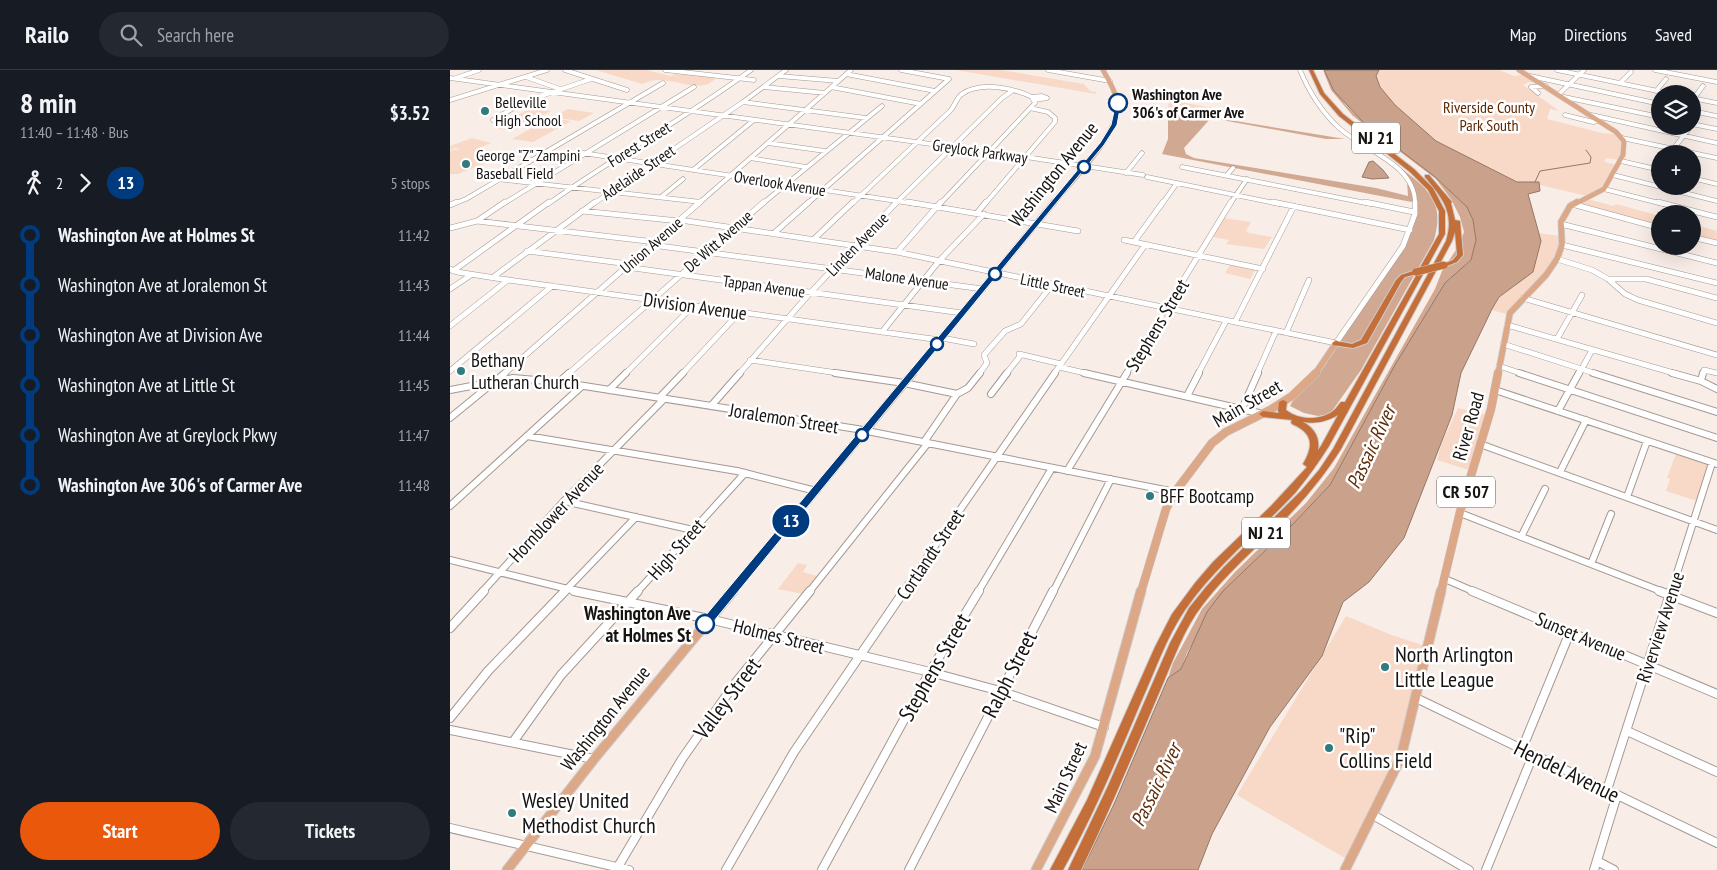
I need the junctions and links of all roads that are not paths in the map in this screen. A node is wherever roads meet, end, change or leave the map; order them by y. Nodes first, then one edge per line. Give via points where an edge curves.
1 (479, 70) edge
2 (547, 70) edge
3 (565, 70) edge
4 (665, 70) edge
5 (752, 70) edge
6 (785, 70) edge
7 (851, 70) edge
8 (900, 70) edge
9 (1048, 70) edge
10 (1103, 70) edge
11 (1300, 70) edge
12 (1311, 70) edge
13 (1318, 70) edge
14 (1519, 70) edge
15 (1557, 70) edge
16 (1584, 70) edge
17 (1656, 70) edge
18 (1630, 72) dead end
19 (846, 74) junction
20 (1579, 74) junction
21 (779, 76) junction
22 (1530, 76) junction
23 (526, 77) junction
24 (450, 78) edge
25 (740, 78) junction
26 (455, 79) junction
27 (591, 79) junction
28 (1666, 79) dead end
29 (754, 80) dead end
30 (1110, 80) junction
31 (838, 81) junction
32 (1717, 82) edge
33 (663, 83) dead end
34 (1620, 83) junction
35 (1568, 84) junction
36 (501, 85) junction
37 (1661, 85) edge
38 (1546, 86) junction
39 (1703, 86) dead end
40 (694, 87) dead end
41 (764, 87) junction
42 (831, 87) junction
43 (1701, 88) edge
44 (560, 89) junction
45 (1651, 89) edge
46 (627, 90) dead end
47 (936, 91) junction
48 (1012, 91) junction
49 (1538, 92) dead end
50 (551, 93) junction
51 (824, 93) junction
52 (1559, 94) junction
53 (1564, 97) junction
54 (450, 100) edge
55 (1701, 100) edge
56 (743, 102) junction
57 (1651, 102) edge
58 (628, 103) junction
59 (1717, 103) edge
60 (921, 104) junction
61 (882, 106) dead end
62 (658, 107) junction
63 (1030, 108) junction
64 (806, 110) junction
65 (690, 112) junction
66 (1701, 113) edge
67 (1587, 114) junction
68 (1565, 115) dead end
69 (1651, 115) edge
70 (721, 116) junction
71 (1717, 116) edge
72 (866, 118) junction
73 (493, 120) dead end
74 (753, 121) junction
75 (1599, 121) junction
76 (788, 125) junction
77 (1701, 126) edge
78 (1717, 129) edge
79 (847, 133) junction
80 (1684, 136) junction
81 (882, 138) junction
82 (1622, 138) junction
83 (768, 143) junction
84 (917, 143) junction
85 (1717, 143) edge
86 (1658, 145) edge
87 (1676, 145) edge
88 (952, 148) junction
89 (825, 151) junction
90 (583, 153) junction
91 (988, 153) junction
92 (1142, 153) dead end
93 (1701, 156) edge
94 (616, 158) junction
95 (750, 158) junction
96 (1025, 158) junction
97 (1717, 158) edge
98 (1621, 161) junction
99 (650, 163) junction
100 (1084, 166) junction
101 (806, 167) junction
102 (1182, 167) dead end
103 (1233, 168) dead end
104 (1651, 168) edge
105 (694, 170) junction
106 (1126, 173) junction
107 (731, 175) junction
108 (1227, 175) junction
109 (1613, 175) junction
110 (497, 179) junction
111 (683, 179) dead end
112 (1247, 179) junction
113 (1701, 180) edge
114 (534, 183) junction
115 (1177, 183) junction
116 (785, 184) junction
117 (1717, 184) edge
118 (571, 187) junction
119 (822, 189) junction
120 (1604, 189) junction
121 (609, 192) junction
122 (1236, 194) junction
123 (861, 195) junction
124 (661, 198) junction
125 (1445, 198) junction
126 (1717, 200) edge
127 (898, 201) junction
128 (701, 202) junction
129 (1572, 204) junction
130 (450, 205) edge
131 (1294, 206) junction
132 (937, 207) junction
133 (582, 211) junction
134 (1414, 212) junction
135 (977, 213) junction
136 (984, 214) junction
137 (1717, 217) edge
138 (477, 221) junction
139 (680, 221) junction
140 (1038, 222) junction
141 (1561, 224) junction
142 (517, 226) junction
143 (1651, 226) edge
144 (450, 228) edge
145 (733, 228) junction
146 (556, 230) junction
147 (1410, 230) junction
148 (1078, 231) dead end
149 (772, 234) junction
150 (813, 240) junction
151 (1124, 240) dead end
152 (1701, 240) edge
153 (1134, 242) junction
154 (653, 244) junction
155 (1717, 244) edge
156 (1145, 245) junction
157 (1562, 245) junction
158 (856, 246) junction
159 (527, 251) junction
160 (705, 252) junction
161 (897, 252) junction
162 (1198, 256) junction
163 (1557, 259) junction
164 (939, 260) junction
165 (1717, 263) edge
166 (628, 266) junction
167 (1444, 266) joint
168 (834, 269) junction
169 (1263, 269) junction
170 (452, 270) edge
171 (1416, 272) joint
172 (996, 273) junction
173 (470, 275) junction
174 (678, 275) junction
175 (492, 278) junction
176 (1608, 279) junction
177 (508, 280) junction
178 (923, 280) junction
179 (1309, 280) dead end
180 (1717, 283) edge
181 (1052, 285) junction
182 (552, 286) junction
183 (983, 288) junction
184 (450, 289) edge
185 (597, 292) junction
186 (811, 292) junction
187 (1582, 295) dead end
188 (1109, 296) junction
189 (1522, 298) junction
190 (1717, 298) edge
191 (650, 300) junction
192 (903, 305) junction
193 (693, 306) junction
194 (1166, 308) junction
195 (739, 312) junction
196 (1572, 312) junction
197 (962, 313) junction
198 (786, 319) junction
199 (1226, 321) junction
200 (1234, 322) junction
201 (1717, 323) edge
202 (1507, 325) junction
203 (450, 326) edge
204 (1276, 331) junction
205 (882, 332) junction
206 (1286, 333) junction
207 (941, 339) junction
208 (1557, 339) junction
209 (1336, 343) junction
210 (974, 344) dead end
211 (1503, 344) junction
212 (1592, 350) junction
213 (1717, 355) edge
214 (1376, 356) junction
215 (750, 360) junction
216 (1060, 366) junction
217 (1499, 366) junction
218 (1581, 369) junction
219 (450, 371) edge
220 (1717, 373) edge
221 (496, 381) junction
222 (1701, 381) junction
223 (559, 382) junction
224 (1122, 382) junction
225 (904, 383) junction
226 (582, 386) junction
227 (1570, 389) junction
228 (1717, 389) edge
229 (450, 390) edge
230 (609, 390) junction
231 (1495, 390) junction
232 (957, 394) junction
233 (991, 394) dead end
234 (1187, 396) junction
235 (662, 398) junction
236 (1283, 402) junction
237 (711, 406) junction
238 (1242, 409) junction
239 (1558, 411) junction
240 (1717, 412) edge
241 (1263, 414) junction
242 (450, 418) edge
243 (1299, 420) junction
244 (1586, 420) junction
245 (865, 431) junction
246 (527, 436) junction
247 (1717, 438) edge
248 (1647, 441) junction
249 (926, 442) junction
250 (1480, 444) junction
251 (614, 450) junction
252 (996, 456) junction
253 (1715, 463) edge
254 (1052, 468) junction
255 (1067, 471) junction
256 (1560, 472) junction
257 (745, 473) junction
258 (1111, 479) junction
259 (1545, 489) dead end
260 (816, 491) junction
261 (1175, 492) junction
262 (1626, 497) junction
263 (564, 501) junction
264 (450, 506) edge
265 (1274, 509) junction
266 (1460, 513) junction
267 (1611, 514) dead end
268 (636, 517) junction
269 (1695, 522) junction
270 (693, 530) junction
271 (1717, 530) edge
272 (1521, 537) junction
273 (450, 560) edge
274 (1591, 564) junction
275 (500, 573) junction
276 (1444, 579) junction
277 (566, 589) junction
278 (1670, 595) junction
279 (628, 602) junction
280 (1717, 613) edge
281 (709, 619) junction
282 (450, 628) edge
283 (1570, 632) junction
284 (775, 636) junction
285 (860, 656) junction
286 (1647, 664) junction
287 (930, 672) junction
288 (1000, 691) junction
289 (1717, 694) edge
290 (1416, 698) junction
291 (450, 718) edge
292 (1104, 727) junction
293 (450, 730) edge
294 (1627, 731) junction
295 (512, 742) junction
296 (1522, 749) junction
297 (1533, 755) junction
298 (594, 759) junction
299 (1717, 772) edge
300 (1607, 790) junction
301 (1617, 795) junction
302 (1373, 815) junction
303 (450, 828) edge
304 (1717, 843) edge
305 (525, 846) junction
306 (1596, 866) edge
307 (617, 869) edge
308 (507, 870) edge
309 (629, 870) edge
310 (726, 870) edge
311 (822, 870) edge
312 (909, 870) edge
313 (1036, 870) edge
314 (1056, 870) edge
315 (1074, 870) edge
316 (1345, 870) edge
317 (1469, 870) edge
318 (1486, 870) edge
319 (1614, 870) edge

1 - 26 street
2 - 23 street
3 - 27 street
4 - 25 street
5 - 25 street, Forest Street
6 - 21 street, Adelaide Street
7 - 19 street, Union Avenue
8 - 47 street via 949,79
9 - 30 street
10 - 30 main road, Washington Avenue
11 - 134 street, Main Street via 1310,91 1342,130 1386,158 1406,177 1415,196
12 - 214 highway, NJ 21 via 1320,91 1338,113 1420,177 1434,193 1443,211 1441,239
13 - 125 highway, NJ 21 via 1327,91 1345,113 1427,176
14 - 22 main road
15 - 20 street
16 - 20 street
17 - 32 street
18 - 34 street
19 - 31 street, Union Avenue
19 - 47 street
20 - 34 street
20 - 35 street
21 - 31 street
21 - 41 street, Adelaide Street
22 - 35 street
22 - 38 main road
23 - 36 street
23 - 44 street
24 - 26 street, Greylock Parkway
25 - 29 street
25 - 65 street, Forest Street
26 - 36 street, Greylock Parkway
27 - 44 street
27 - 46 street
28 - 37 street
30 - 100 main road, Washington Avenue via 1117,98 1116,120 1108,136
31 - 42 street, Union Avenue
33 - 58 street
34 - 45 street
35 - 52 street
35 - 57 street
36 - 50 street, Greylock Parkway
36 - 54 street
38 - 49 street via 1531,87
38 - 52 main road
39 - 43 street
40 - 62 street
41 - 51 street
41 - 56 street, Adelaide Street
42 - 51 street, Union Avenue
42 - 60 street
44 - 50 street
47 - 60 street
48 - 63 street via 1034,99
48 - 84 street via 984,88 963,93 952,110
48 - 88 street, Linden Avenue
50 - 58 street, Greylock Parkway
50 - 73 street via 524,102
51 - 64 street, Union Avenue
52 - 53 main road
53 - 67 main road
53 - 69 street
55 - 59 street
56 - 64 street
56 - 70 street, Adelaide Street
58 - 62 street, Greylock Parkway
58 - 110 street
60 - 81 street
61 - 72 street, De Witt Avenue
62 - 65 street, Greylock Parkway
62 - 90 street
63 - 91 street
63 - 96 street via 1048,112 1056,120
64 - 72 street
64 - 76 street, Union Avenue
65 - 70 street, Greylock Parkway
65 - 94 street, Forest Street
66 - 71 street
67 - 75 main road
67 - 80 street
68 - 75 street
70 - 74 street, Greylock Parkway
70 - 99 street, Adelaide Street
72 - 79 street, De Witt Avenue
74 - 76 street, Greylock Parkway
74 - 105 street
75 - 82 main road
76 - 79 street, Greylock Parkway
76 - 83 street, Union Avenue
77 - 78 street
79 - 81 street, Greylock Parkway
79 - 89 street, De Witt Avenue
80 - 85 street
80 - 87 street
81 - 84 street, Greylock Parkway
81 - 119 street
82 - 86 street
82 - 98 main road via 1625,148
83 - 89 street
83 - 95 street, Union Avenue
84 - 88 street, Greylock Parkway
84 - 123 street
88 - 91 street, Greylock Parkway
88 - 127 street, Linden Avenue
89 - 101 street, De Witt Avenue
90 - 94 street, Overlook Avenue
90 - 114 street
91 - 96 street, Greylock Parkway
91 - 132 street
92 - 106 street
93 - 97 street
94 - 99 street, Overlook Avenue
94 - 118 street, Forest Street
95 - 101 street
95 - 107 street, Union Avenue
96 - 100 street, Greylock Parkway
96 - 135 street
98 - 104 street
98 - 109 main road
99 - 105 street, Overlook Avenue
99 - 121 street, Adelaide Street
100 - 106 street, Greylock Parkway
100 - 140 main road, Washington Avenue
101 - 116 street, De Witt Avenue
102 - 108 street
103 - 108 street
105 - 107 street, Overlook Avenue
106 - 115 street, Greylock Parkway
107 - 116 street, Overlook Avenue
107 - 128 street, Union Avenue
108 - 112 street
109 - 120 main road
109 - 126 street
110 - 114 street
110 - 130 street
111 - 124 street
112 - 122 street, Stephens Street
112 - 134 street
113 - 117 street
114 - 118 street
114 - 138 street
115 - 122 street, Greylock Parkway
115 - 153 street
116 - 119 street, Overlook Avenue
116 - 145 street, De Witt Avenue
118 - 121 street
118 - 142 street, Forest Street
119 - 123 street, Overlook Avenue
119 - 149 street
120 - 129 main road
120 - 137 street
121 - 124 street
121 - 133 street, Adelaide Street
122 - 131 street, Greylock Parkway
122 - 162 street, Stephens Street
123 - 127 street, Overlook Avenue
123 - 150 street
124 - 128 street
125 - 167 highway via 1456,215 1461,253 1457,260
125 - 315 highway, NJ 21 via 1453,221 1450,241 1337,449 1306,493 1219,579 1192,613
127 - 132 street, Overlook Avenue
127 - 158 street, Linden Avenue
128 - 139 street, Union Avenue
129 - 141 main road
129 - 143 street
131 - 147 street, Greylock Parkway
131 - 169 street
132 - 135 street, Overlook Avenue
132 - 161 street
133 - 139 street, Little Street
133 - 146 street, Adelaide Street
134 - 147 street, Main Street
135 - 136 street, Overlook Avenue
136 - 140 street
136 - 164 street
138 - 142 street, Malone Avenue
138 - 144 street
139 - 145 street, Little Street
139 - 154 street, Union Avenue
140 - 148 street
140 - 172 main road, Washington Avenue
141 - 157 main road, River Road / CR 507
141 - 165 street
142 - 146 street, Malone Avenue
142 - 170 street, Forest Street
145 - 149 street, Little Street
145 - 160 street, De Witt Avenue
146 - 154 street, Malone Avenue
146 - 159 street, Adelaide Street
147 - 209 street, Main Street via 1402,248
149 - 150 street, Little Street
150 - 158 street, Little Street
151 - 153 street
152 - 155 street
153 - 156 street
154 - 160 street, Malone Avenue
154 - 166 street, Union Avenue
156 - 162 street
156 - 188 street, Cortlandt Street
157 - 163 main road, River Road / CR 507
157 - 180 street
158 - 161 street, Little Street
158 - 168 street, Linden Avenue
159 - 166 street, Tappan Avenue
159 - 175 street, Adelaide Street
160 - 168 street, Malone Avenue
160 - 174 street, De Witt Avenue
161 - 164 street, Little Street
162 - 169 street
162 - 194 street, Stephens Street
163 - 176 street via 1587,267
163 - 189 main road, River Road / CR 507
164 - 172 street, Little Street
164 - 178 street
166 - 174 street, Tappan Avenue
166 - 185 street, Union Avenue
167 - 171 highway, bridge
168 - 178 street, Malone Avenue
168 - 186 street, Linden Avenue
169 - 200 street
170 - 173 street, Division Avenue
171 - 209 highway via 1398,281 1361,343 1348,346
172 - 181 street, Little Street
172 - 183 main road, Washington Avenue
173 - 175 street, Division Avenue
173 - 184 street
174 - 186 street, Tappan Avenue
174 - 191 street, De Witt Avenue
175 - 177 street, Division Avenue
176 - 190 street via 1646,279
176 - 201 street via 1625,294 1638,300
177 - 182 street, Division Avenue
177 - 203 street
178 - 183 street, Malone Avenue
178 - 192 street
179 - 206 street
181 - 188 street, Little Street
181 - 232 street, Valley Street via 1021,324 1005,331 984,356 987,364 981,373 968,388
182 - 185 street, Division Avenue
182 - 219 street
183 - 197 main road, Washington Avenue
185 - 191 street, Division Avenue
185 - 221 street, Union Avenue
186 - 192 street, Tappan Avenue
186 - 198 street, Linden Avenue
187 - 196 street
188 - 194 street, Little Street
188 - 216 street, Cortlandt Street
189 - 196 street
189 - 202 main road, River Road / CR 507 via 1513,308
191 - 193 street, Division Avenue
191 - 223 street, De Witt Avenue
192 - 197 street, Tappan Avenue
192 - 205 street
193 - 195 street, Division Avenue
193 - 230 street
194 - 199 street, Little Street
194 - 224 street, Stephens Street
195 - 198 street, Division Avenue
195 - 235 street, Hornblower Avenue
196 - 208 street
196 - 213 street
197 - 207 main road, Washington Avenue
198 - 205 street, Division Avenue
198 - 215 street, Linden Avenue
199 - 200 street, Little Street
199 - 234 street
200 - 204 street, Little Street
202 - 208 street
202 - 211 main road, River Road / CR 507
204 - 206 street, Little Street
204 - 238 street
205 - 207 street, Division Avenue
206 - 209 street, Little Street
207 - 210 street, Division Avenue
207 - 225 main road, Washington Avenue
208 - 212 street
209 - 236 main road, Main Street via 1308,382
211 - 217 main road, River Road / CR 507
211 - 218 street
212 - 218 street
212 - 222 street
214 - 243 highway via 1338,411 1318,420
214 - 265 highway, NJ 21 via 1319,456
215 - 225 street
215 - 237 street, Linden Avenue
216 - 224 street
216 - 233 street via 1020,355
216 - 252 street, Cortlandt Street
217 - 227 street
217 - 231 main road, River Road / CR 507
218 - 227 street
218 - 240 street
220 - 222 street via 1704,370
221 - 223 street, Joralemon Street via 528,378
221 - 229 street, Joralemon Street
221 - 242 street, Union Avenue
222 - 228 street
223 - 226 street, Joralemon Street
224 - 234 street
224 - 255 street, Stephens Street
225 - 232 street
225 - 245 main road, Washington Avenue
226 - 230 street, Joralemon Street
226 - 246 street
227 - 239 street
227 - 247 street
230 - 235 street, Joralemon Street
231 - 239 street
231 - 250 main road, River Road / CR 507
232 - 249 street, Valley Street
234 - 238 street
235 - 237 street, Joralemon Street
235 - 251 street, Hornblower Avenue
236 - 241 main road, Main Street
236 - 243 highway via 1282,411
237 - 245 street, Joralemon Street
238 - 241 street
239 - 244 street
241 - 243 highway
241 - 261 main road, Main Street via 1226,432 1212,443
241 - 265 highway via 1302,425 1315,441 1310,459
244 - 248 street
244 - 256 street
245 - 249 street, Joralemon Street
245 - 260 main road, Washington Avenue
246 - 251 street
246 - 264 street
248 - 253 street
248 - 262 street
249 - 252 street, Joralemon Street
249 - 284 street, Valley Street
250 - 256 street
250 - 266 main road, River Road / CR 507
251 - 257 street
251 - 263 street, Hornblower Avenue
252 - 254 street, Joralemon Street
252 - 285 street, Cortlandt Street
253 - 269 street, Riverview Avenue
254 - 255 street, Joralemon Street
254 - 287 street, Stephens Street
255 - 258 street, Joralemon Street
256 - 262 street
257 - 260 street
257 - 270 street, High Street
258 - 261 street, Joralemon Street
258 - 288 street, Ralph Street
259 - 272 street
260 - 281 main road, Washington Avenue
261 - 292 main road, Main Street via 1151,554
262 - 269 street
263 - 268 street
263 - 275 street, Hornblower Avenue
265 - 314 highway, NJ 21 via 1214,567 1180,609 1093,798
266 - 272 street
266 - 276 main road, River Road / CR 507
267 - 274 street
268 - 270 street
268 - 277 street
269 - 271 street
269 - 278 street, Riverview Avenue
270 - 279 street, High Street
272 - 274 street
273 - 275 street, Holmes Street
274 - 278 street
275 - 277 street, Holmes Street
275 - 282 street, Hornblower Avenue
276 - 283 street, Sunset Avenue
276 - 290 main road, River Road / CR 507
277 - 279 street, Holmes Street
277 - 291 street via 488,671
278 - 280 street
278 - 286 street, Riverview Avenue
279 - 281 street, Holmes Street
279 - 295 street, High Street via 561,675
281 - 284 street, Holmes Street
281 - 298 main road, Washington Avenue
283 - 286 street, Sunset Avenue
283 - 296 street
284 - 285 street, Holmes Street
284 - 307 street, Valley Street via 733,686 682,758
285 - 287 street, Holmes Street
285 - 310 street, Cortlandt Street via 794,752
286 - 289 street, Sunset Avenue
286 - 294 street, Riverview Avenue
287 - 288 street, Holmes Street
287 - 311 street, Stephens Street
288 - 292 street, Holmes Street
288 - 312 street, Ralph Street
290 - 296 street, Hendel Avenue
290 - 302 main road, River Road / CR 507 via 1401,757
292 - 313 main road, Main Street via 1087,772
293 - 295 street
294 - 299 street
294 - 300 street, Riverview Avenue
295 - 298 street
296 - 297 street, Hendel Avenue
297 - 300 street, Hendel Avenue
297 - 318 street
298 - 305 main road, Washington Avenue
300 - 301 street, Hendel Avenue
301 - 304 street, Hendel Avenue
301 - 306 street
302 - 316 main road, River Road / CR 507
302 - 317 street
303 - 305 street
305 - 307 street
305 - 308 main road, Washington Avenue
306 - 319 street
307 - 309 street

